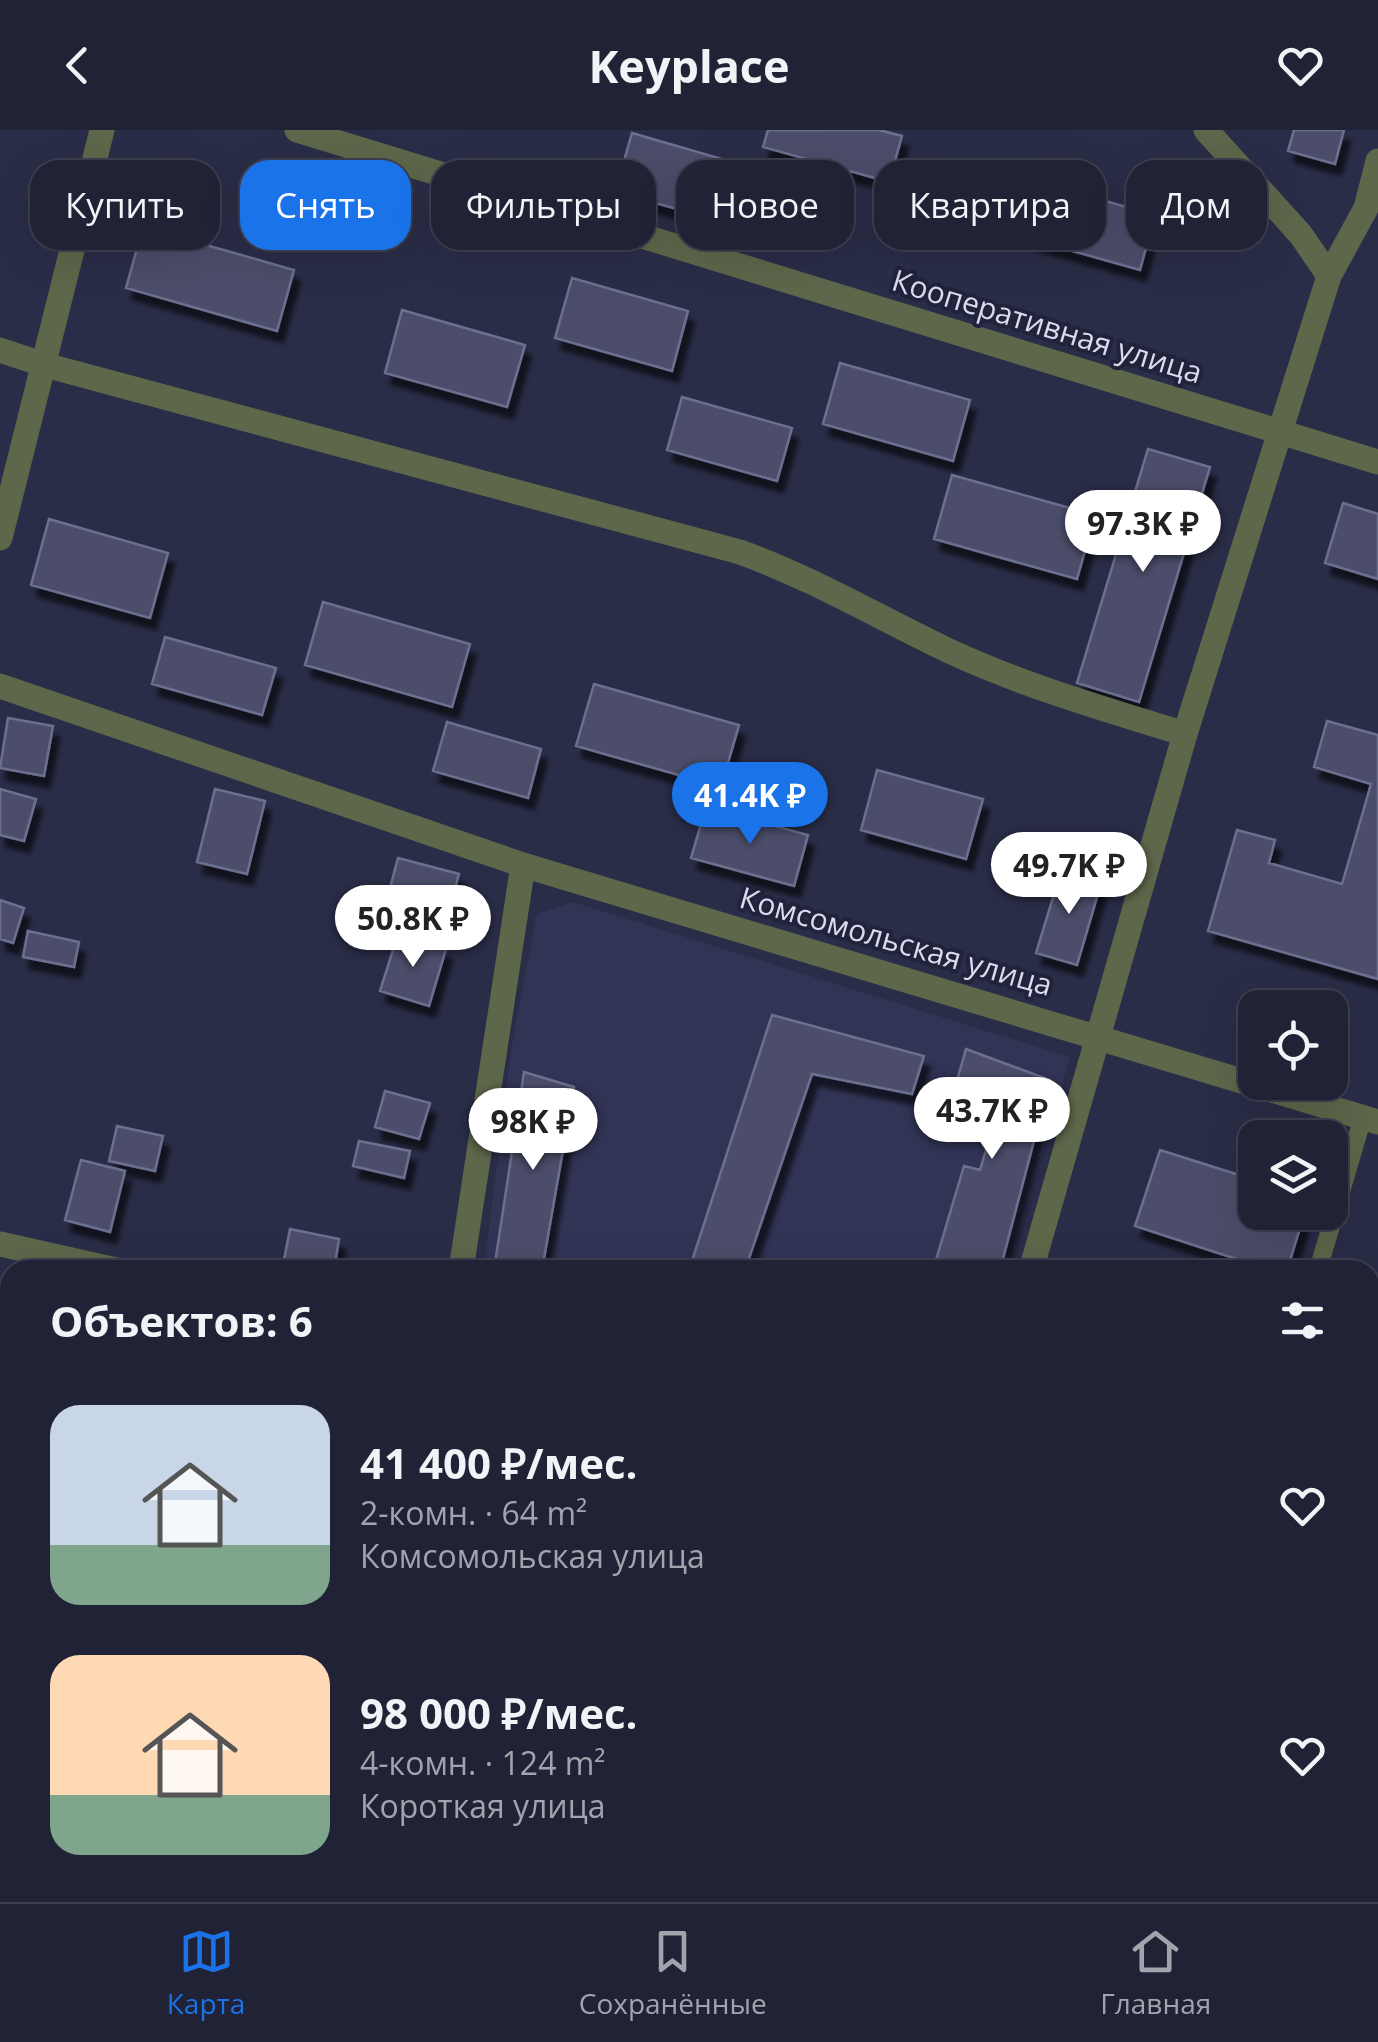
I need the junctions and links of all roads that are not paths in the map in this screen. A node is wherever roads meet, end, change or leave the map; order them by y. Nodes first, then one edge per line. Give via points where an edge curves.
1 (102, 130) edge
2 (296, 130) edge
3 (1206, 130) edge
4 (1378, 161) edge
5 (1328, 276) junction
6 (0, 350) edge
7 (45, 365) junction
8 (1280, 433) junction
9 (1378, 462) edge
10 (0, 538) edge
11 (0, 686) edge
12 (1186, 734) junction
13 (523, 865) junction
14 (1100, 1036) junction
15 (1370, 1119) edge
16 (0, 1244) edge
17 (71, 1260) edge
18 (463, 1260) edge
19 (1034, 1260) edge
20 (1321, 1260) edge

1 - 7 street
2 - 8 street, Кооперативная улица
3 - 5 street via 1301,235
4 - 5 street via 1366,208
5 - 8 street
6 - 7 street
7 - 10 street
7 - 12 street via 740,552 950,651
8 - 9 street, Кооперативная улица
8 - 12 street
11 - 13 street, Комсомольская улица
12 - 14 street
13 - 14 street, Комсомольская улица
13 - 18 street
14 - 15 street, Комсомольская улица
14 - 19 street
15 - 20 lane
16 - 17 street

